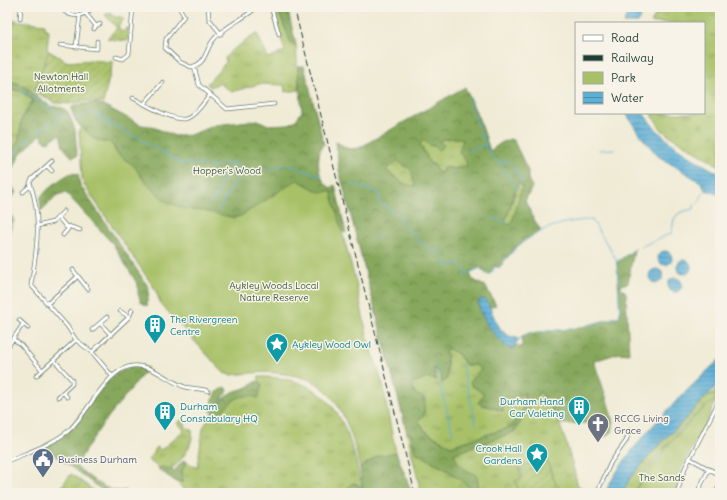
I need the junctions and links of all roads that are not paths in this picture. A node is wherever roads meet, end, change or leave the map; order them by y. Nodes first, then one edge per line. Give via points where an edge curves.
1 (21, 7) edge
2 (60, 7) edge
3 (94, 7) edge
4 (133, 7) edge
5 (179, 7) edge
6 (208, 7) edge
7 (257, 7) edge
8 (271, 7) edge
9 (86, 14) junction
10 (80, 16) junction
11 (20, 19) dead end
12 (100, 24) dead end
13 (220, 34) junction
14 (279, 34) dead end
15 (98, 41) dead end
16 (60, 45) dead end
17 (76, 47) junction
18 (116, 57) dead end
19 (194, 66) junction
20 (163, 82) dead end
21 (210, 95) junction
22 (133, 98) dead end
23 (144, 104) junction
24 (274, 104) dead end
25 (52, 161) dead end
26 (47, 166) junction
27 (52, 171) dead end
28 (31, 185) junction
29 (24, 192) dead end
30 (64, 211) dead end
31 (58, 217) junction
32 (37, 226) junction
33 (68, 226) junction
34 (80, 230) dead end
35 (63, 235) dead end
36 (73, 270) dead end
37 (77, 277) junction
38 (88, 289) dead end
39 (47, 304) junction
40 (132, 310) dead end
41 (120, 311) dead end
42 (128, 317) junction
43 (107, 318) dead end
44 (19, 320) dead end
45 (100, 323) junction
46 (23, 324) junction
47 (28, 328) dead end
48 (92, 330) dead end
49 (111, 335) junction
50 (13, 339) junction
51 (76, 340) junction
52 (7, 348) edge
53 (92, 352) junction
54 (54, 360) junction
55 (42, 370) junction
56 (36, 376) dead end
57 (112, 376) junction
58 (208, 391) dead end
59 (63, 392) junction
60 (58, 397) dead end
61 (67, 397) dead end
62 (720, 399) edge
63 (630, 430) dead end
64 (689, 458) junction
65 (7, 461) edge
66 (720, 466) edge
67 (709, 468) junction
68 (718, 474) edge
69 (720, 484) edge
70 (717, 490) dead end
71 (597, 493) edge
72 (677, 493) edge
73 (697, 493) edge

1 - 11 street
2 - 10 street via 66,13
3 - 9 street
4 - 18 street via 129,54 123,59
5 - 19 street via 184,16 166,39 165,48 183,64
6 - 13 street via 209,19
7 - 13 street
8 - 14 street
9 - 10 street
9 - 12 street via 95,27
10 - 17 street
13 - 19 street via 213,40 204,59
15 - 17 street via 97,49
16 - 17 street
19 - 21 street via 199,86
20 - 23 street
21 - 23 street via 191,117 183,120
21 - 24 street via 223,107 231,110
22 - 23 street
25 - 26 street
26 - 27 street
26 - 28 street via 32,179
28 - 29 street
28 - 32 street via 35,194
30 - 31 street
31 - 32 street via 53,222
31 - 33 street
32 - 39 street via 36,263 31,286
33 - 34 street
33 - 35 street
36 - 37 street
37 - 38 street
37 - 39 street
39 - 51 street
40 - 42 street
41 - 42 street
42 - 49 street
43 - 45 street
44 - 46 street
45 - 48 street
45 - 49 street
46 - 47 street
46 - 50 street
49 - 53 street
50 - 52 street
50 - 55 street
51 - 53 street
51 - 54 street
53 - 57 street
54 - 55 street
54 - 59 street via 72,380 72,384
55 - 56 street
57 - 58 street via 124,368 141,366 181,385
57 - 65 street via 74,425 46,445
59 - 60 street
59 - 61 street
62 - 64 street
63 - 71 street
64 - 67 street
64 - 72 street
66 - 68 street
67 - 68 street
67 - 73 street
69 - 70 street

